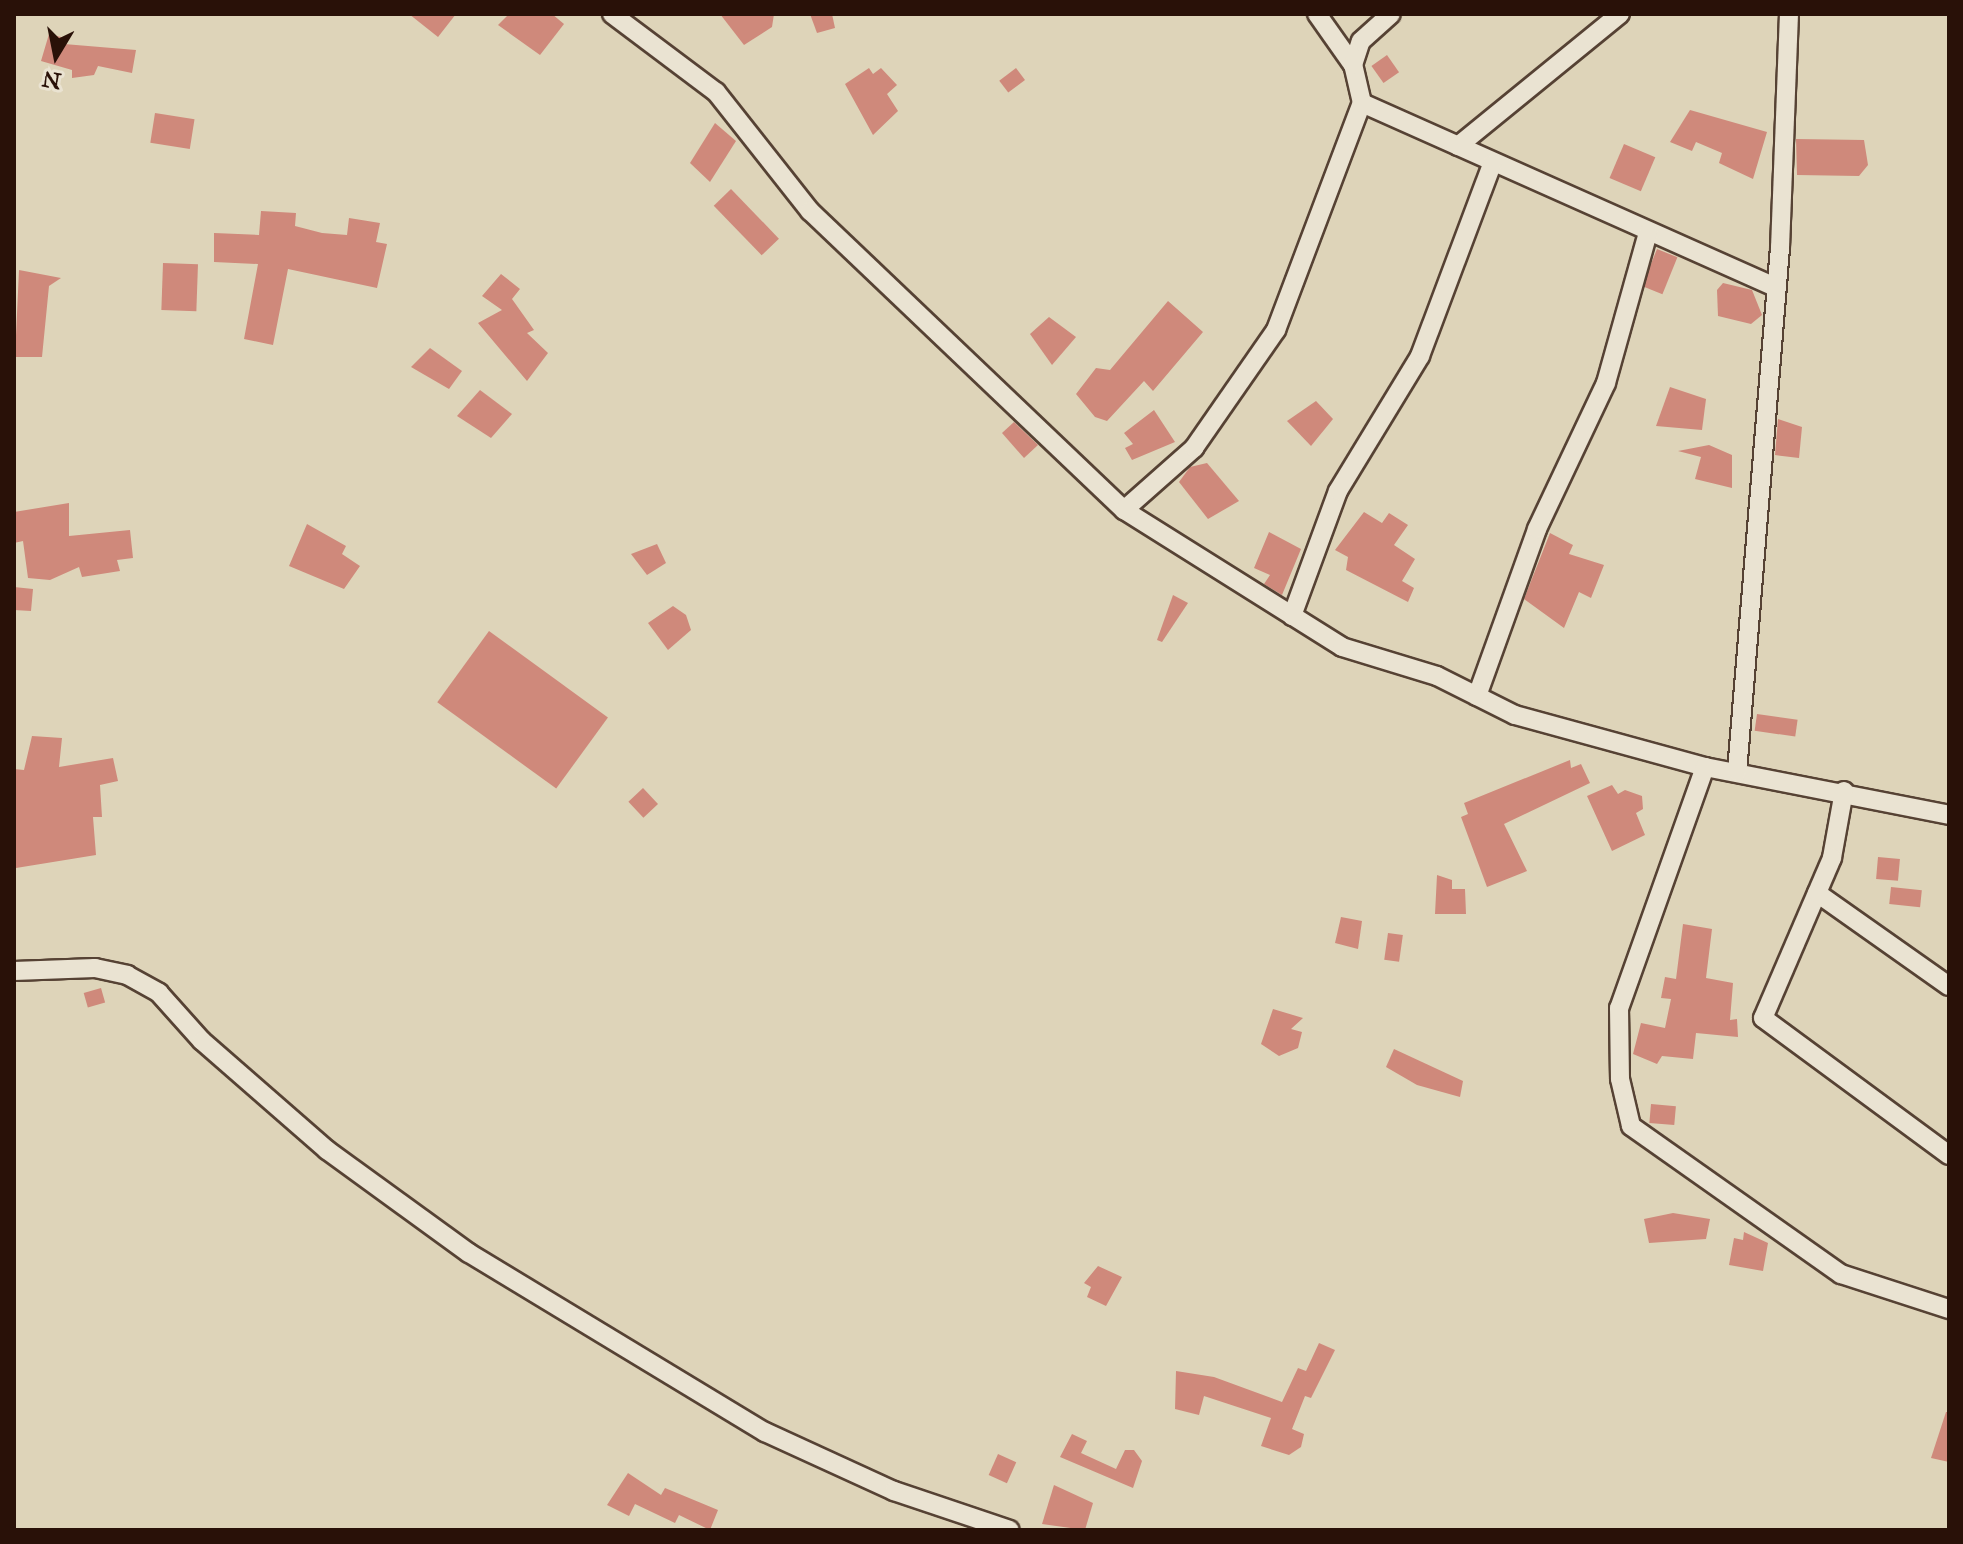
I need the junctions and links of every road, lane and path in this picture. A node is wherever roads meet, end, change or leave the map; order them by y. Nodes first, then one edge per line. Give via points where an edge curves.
1 (612, 14) edge
2 (1317, 14) edge
3 (1391, 14) edge
4 (1620, 14) edge
5 (1789, 14) edge
6 (1353, 65) junction
7 (1362, 103) junction
8 (1458, 146) junction
9 (1492, 164) junction
10 (1648, 233) junction
11 (1777, 288) junction
12 (1124, 510) junction
13 (1292, 616) junction
14 (1477, 696) junction
15 (1705, 767) junction
16 (1737, 772) junction
17 (1844, 791) junction
18 (1949, 815) edge
19 (1817, 893) junction
20 (14, 971) edge
21 (1949, 986) edge
22 (1949, 1155) edge
23 (1949, 1309) edge
24 (1010, 1530) edge

1 - 12 street via 716,92 810,211
2 - 6 street
3 - 6 street via 1361,41
4 - 8 street
5 - 11 street
6 - 7 street
7 - 8 street
7 - 12 street via 1276,330 1194,448
8 - 9 street
9 - 10 street
9 - 13 street via 1420,356 1338,491
10 - 11 street
10 - 14 street via 1606,383 1537,529
11 - 16 street
12 - 13 street
13 - 14 street via 1342,647
14 - 15 street via 1515,715
15 - 16 street
15 - 23 street via 1619,1008 1620,1079 1631,1126 1841,1274
16 - 17 street
17 - 18 street
17 - 19 street via 1832,858
19 - 21 street
19 - 22 street via 1763,1018
20 - 24 street via 95,968 127,975 159,993 202,1041 327,1150 469,1253 765,1432 894,1491

